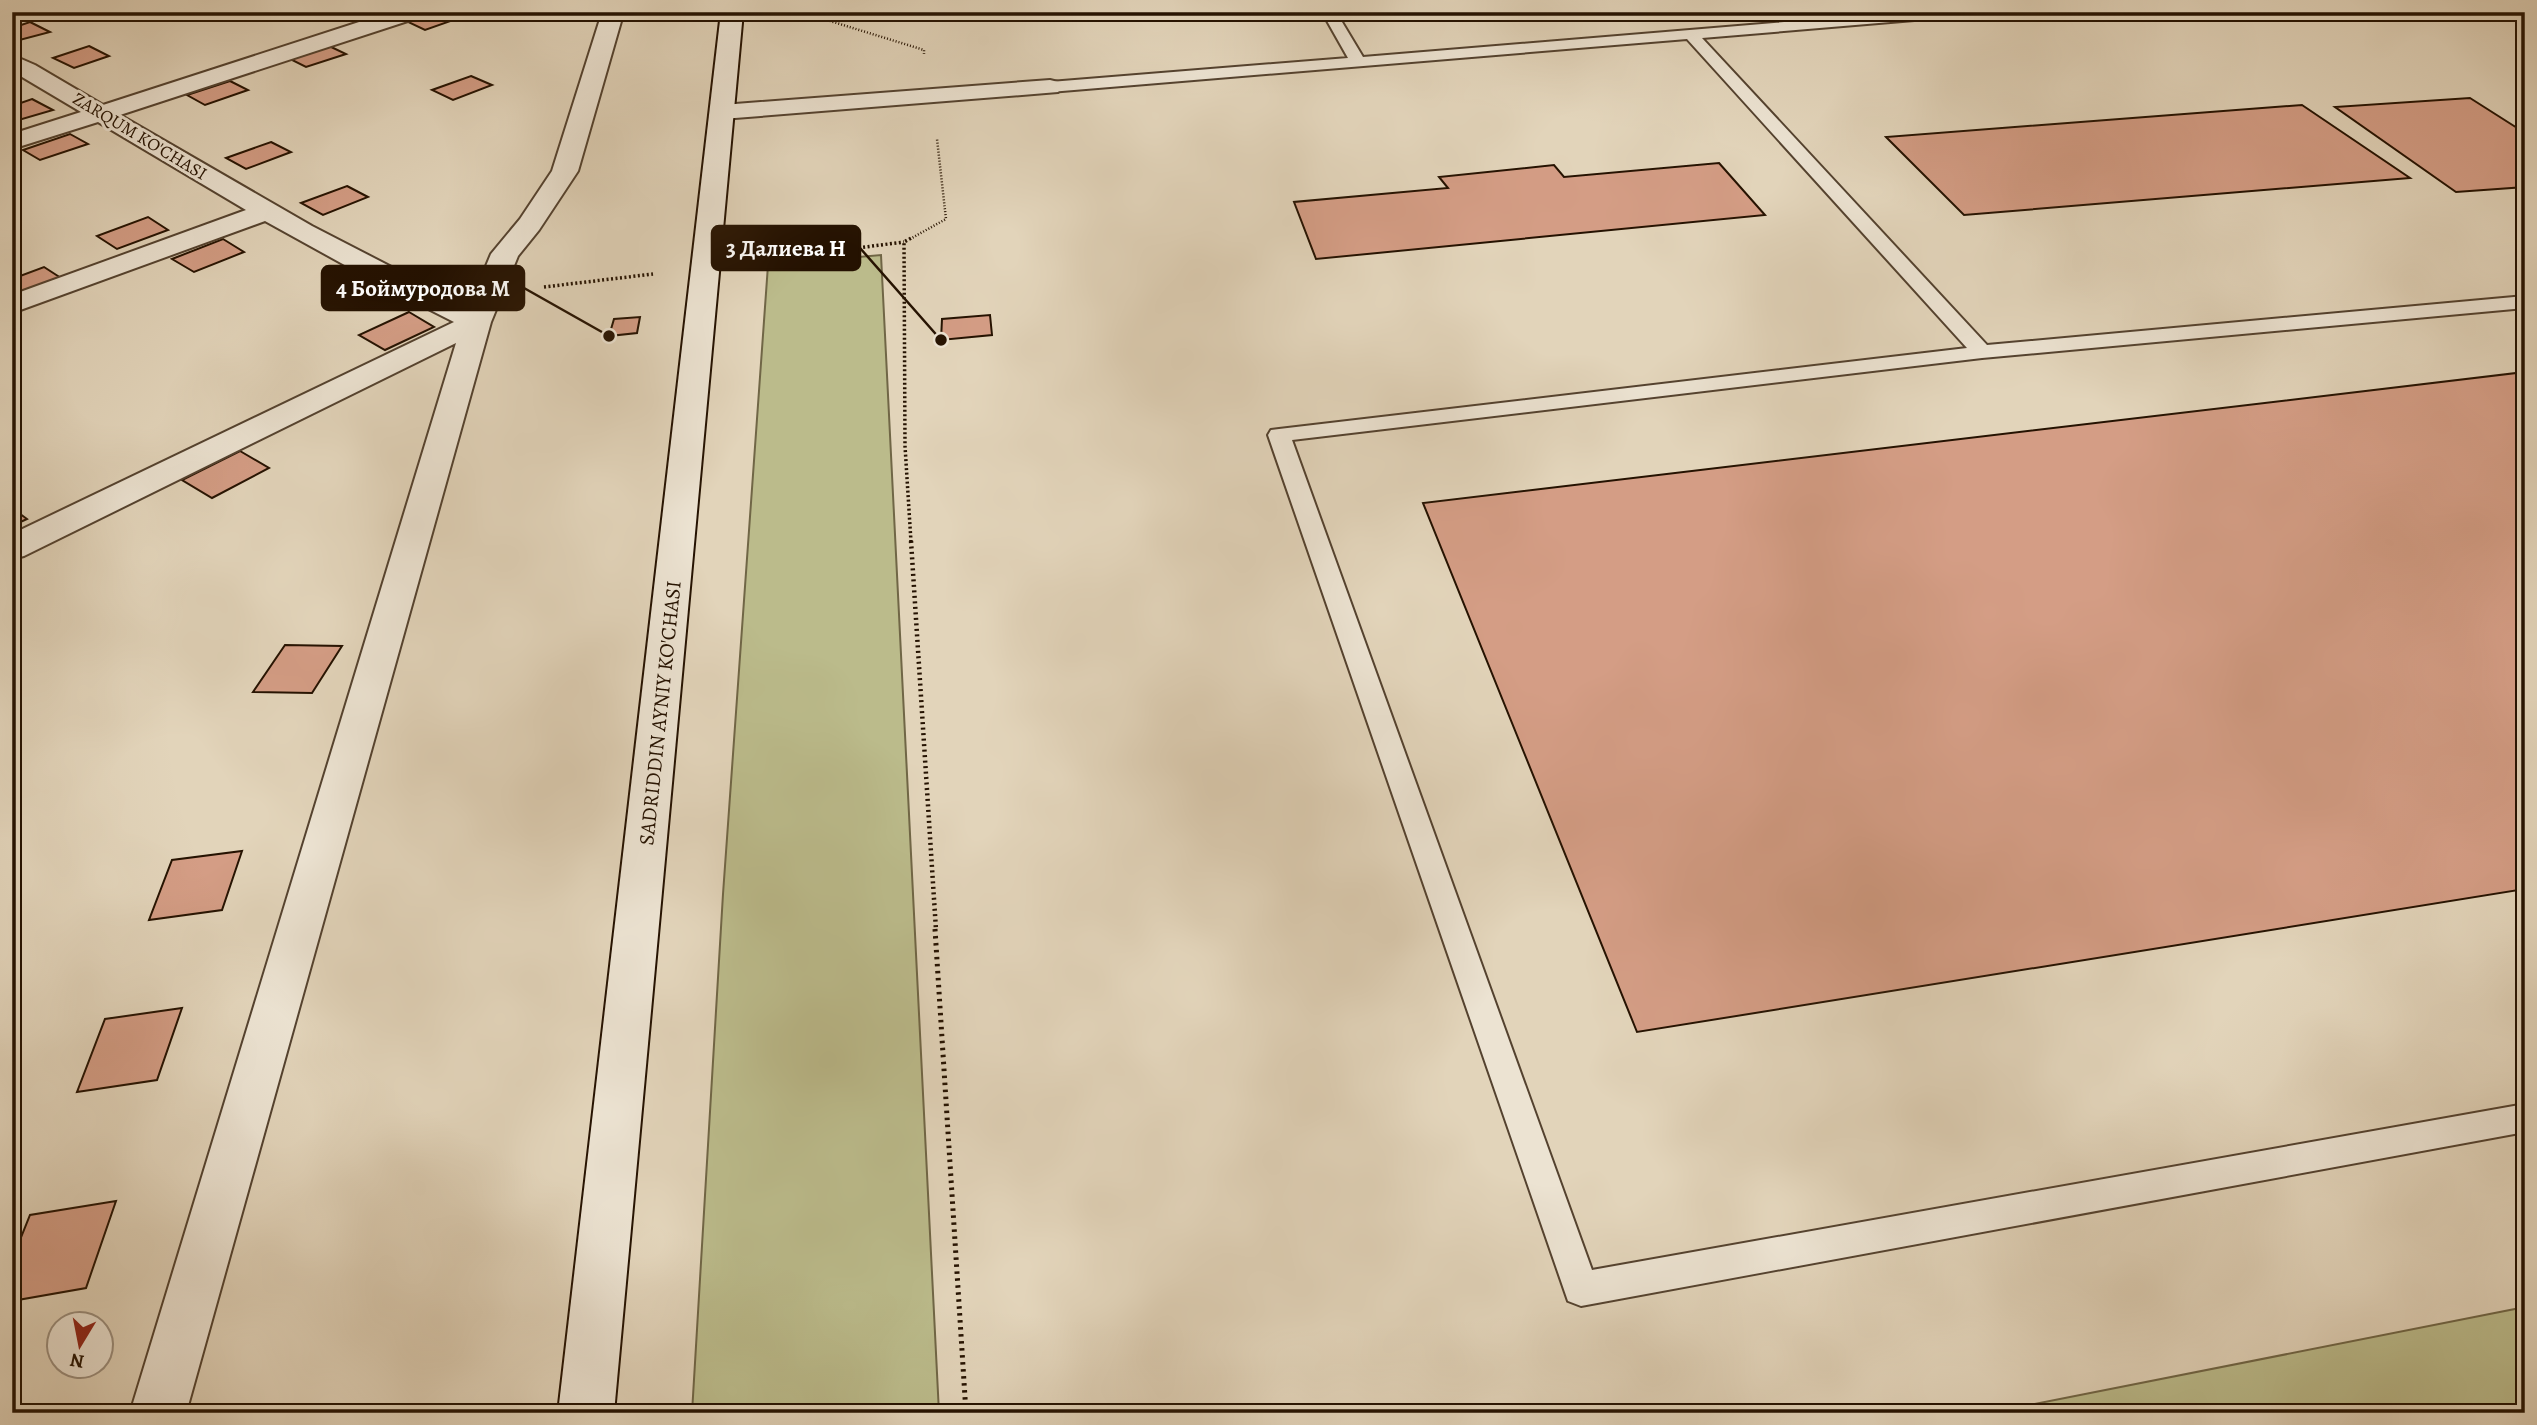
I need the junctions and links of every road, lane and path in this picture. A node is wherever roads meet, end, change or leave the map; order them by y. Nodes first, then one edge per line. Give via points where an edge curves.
1 (412, 12) edge
2 (605, 12) edge
3 (732, 12) edge
4 (801, 12) edge
5 (1329, 12) edge
6 (1962, 12) edge
7 (1690, 34) junction
8 (1358, 61) junction
9 (12, 62) edge
10 (1050, 87) joint
11 (931, 96) junction
12 (722, 112) junction
13 (101, 114) junction
14 (12, 142) edge
15 (267, 211) junction
16 (2525, 302) edge
17 (12, 305) edge
18 (477, 322) junction
19 (1982, 352) junction
20 (12, 548) edge
21 (2525, 1118) edge
22 (158, 1413) edge
23 (586, 1413) edge
24 (966, 1413) edge

1 - 13 street
2 - 18 street via 611,18 565,171 505,254
3 - 12 street, SADRIDDIN AYNIY KO'CHASI
4 - 11 path via 924,50
5 - 8 lane
6 - 7 lane
7 - 8 lane
7 - 19 lane
8 - 10 lane
9 - 13 street, ZARQUM KO'CHASI
10 - 11 street
11 - 12 street
11 - 24 path via 946,219 904,242 905,446
12 - 23 street, SADRIDDIN AYNIY KO'CHASI
13 - 14 street
13 - 15 street, ZARQUM KO'CHASI
15 - 17 street
15 - 18 street, ZARQUM KO'CHASI via 417,295
16 - 19 lane
18 - 20 street
18 - 22 street
19 - 21 lane via 1279,435 1581,1289

